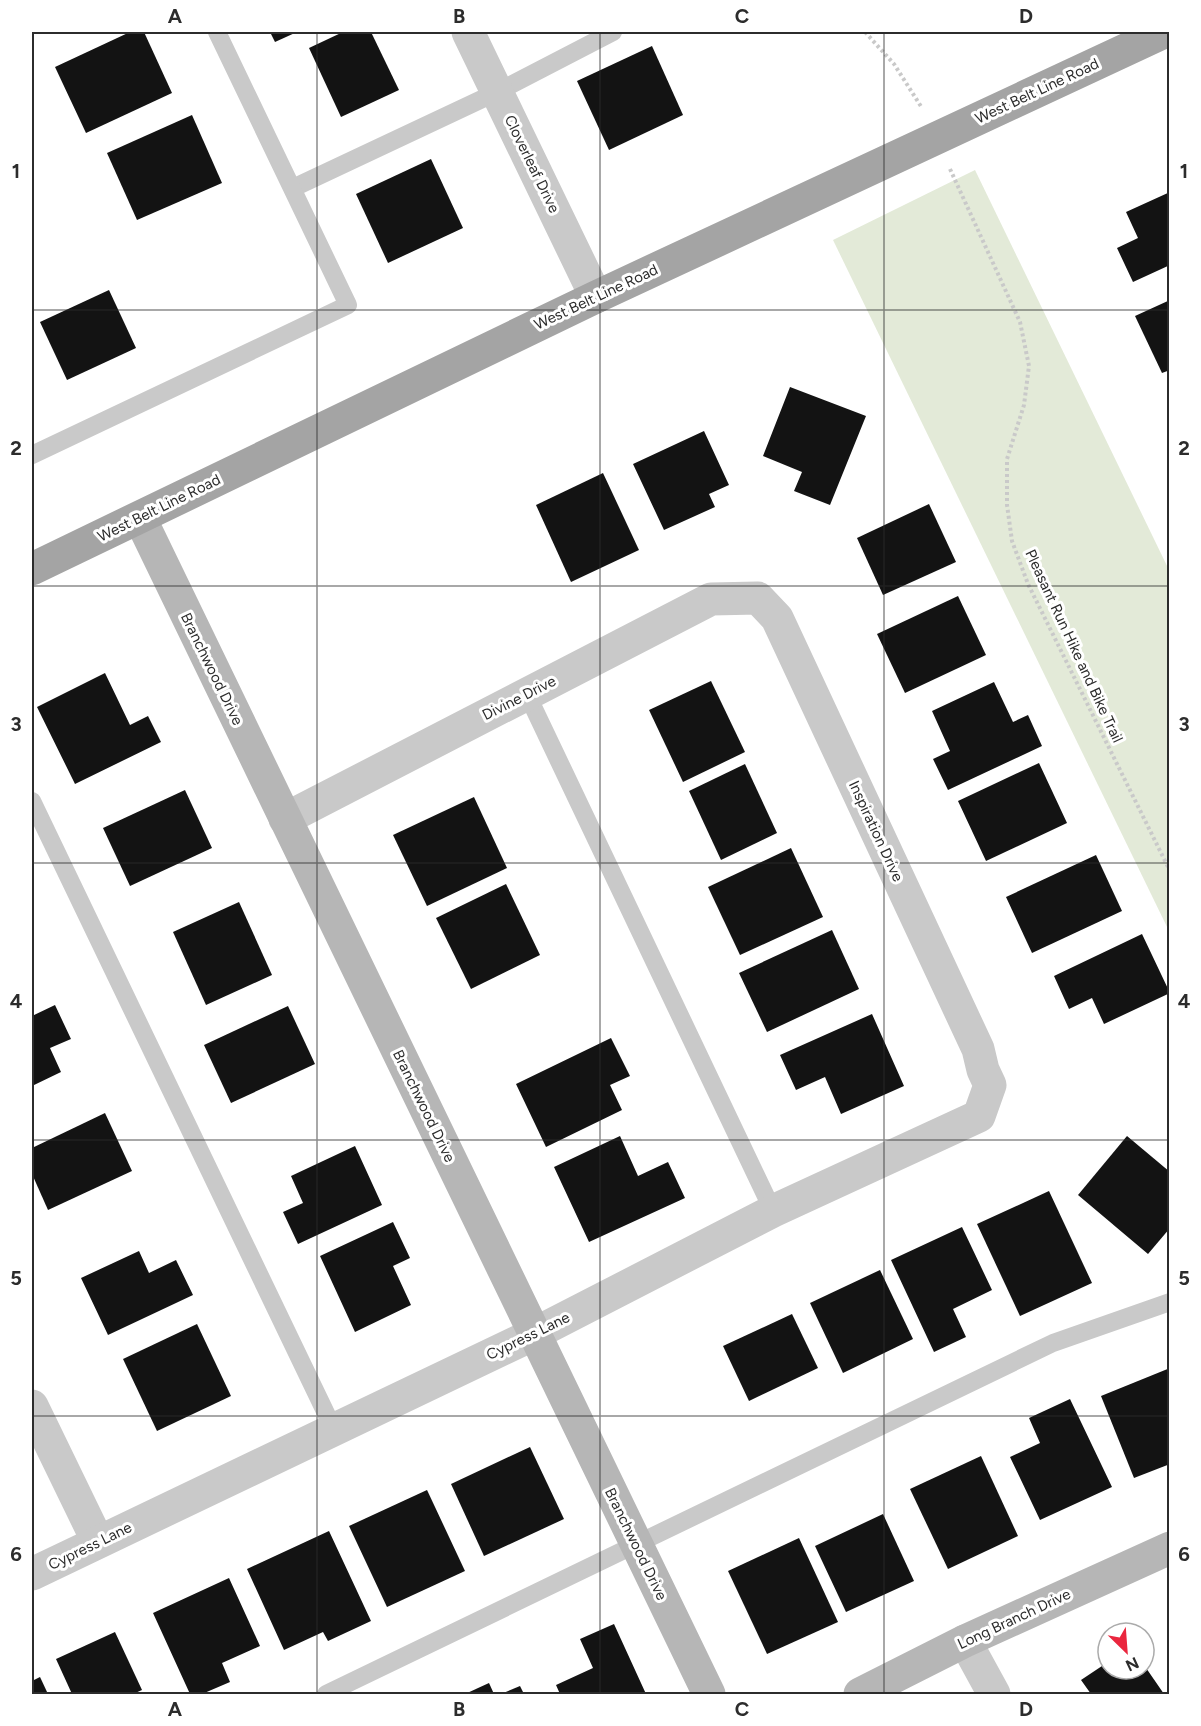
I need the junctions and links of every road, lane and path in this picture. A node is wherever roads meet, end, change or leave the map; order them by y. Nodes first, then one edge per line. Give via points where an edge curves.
1 (217, 32) edge
2 (468, 32) edge
3 (613, 32) edge
4 (865, 32) edge
5 (1164, 32) edge
6 (497, 92) junction
7 (936, 138) junction
8 (292, 188) junction
9 (596, 297) junction
10 (32, 454) edge
11 (140, 518) junction
12 (32, 569) edge
13 (758, 598) joint
14 (527, 694) junction
15 (32, 801) edge
16 (285, 819) junction
17 (1170, 871) edge
18 (984, 1070) joint
19 (773, 1211) junction
20 (1170, 1302) edge
21 (534, 1334) junction
22 (32, 1406) edge
23 (334, 1430) junction
24 (98, 1542) junction
25 (636, 1544) junction
26 (1170, 1548) edge
27 (32, 1574) edge
28 (965, 1641) junction
29 (326, 1695) edge
30 (709, 1695) edge
31 (860, 1695) edge
32 (994, 1695) edge

1 - 8 lane
2 - 6 street, Cloverleaf Drive
3 - 6 lane
4 - 7 path, Pleasant Run Hike and Bike Trail via 894,64 919,101
5 - 7 main road, West Belt Line Road
6 - 8 lane
6 - 9 street, Cloverleaf Drive
7 - 9 main road, West Belt Line Road
7 - 17 path, Pleasant Run Hike and Bike Trail via 1020,322 1029,366 1024,405 1007,459 1012,541 1028,584
8 - 10 lane via 348,304
9 - 11 main road, West Belt Line Road
11 - 12 main road, West Belt Line Road
11 - 16 street, Branchwood Drive
13 - 14 street, Divine Drive via 711,599
13 - 18 street, Inspiration Drive via 777,618 978,1049
14 - 16 street, Divine Drive
14 - 19 lane
15 - 23 lane
16 - 21 street, Branchwood Drive
18 - 19 street, Cypress Lane via 990,1085 979,1116
19 - 21 street, Cypress Lane
20 - 25 lane via 1053,1343
21 - 23 street, Cypress Lane
21 - 25 street, Branchwood Drive
22 - 24 street
23 - 24 street, Cypress Lane
24 - 27 street, Cypress Lane
25 - 29 lane
25 - 30 street, Branchwood Drive
26 - 28 street, Long Branch Drive
28 - 31 street, Long Branch Drive
28 - 32 street

